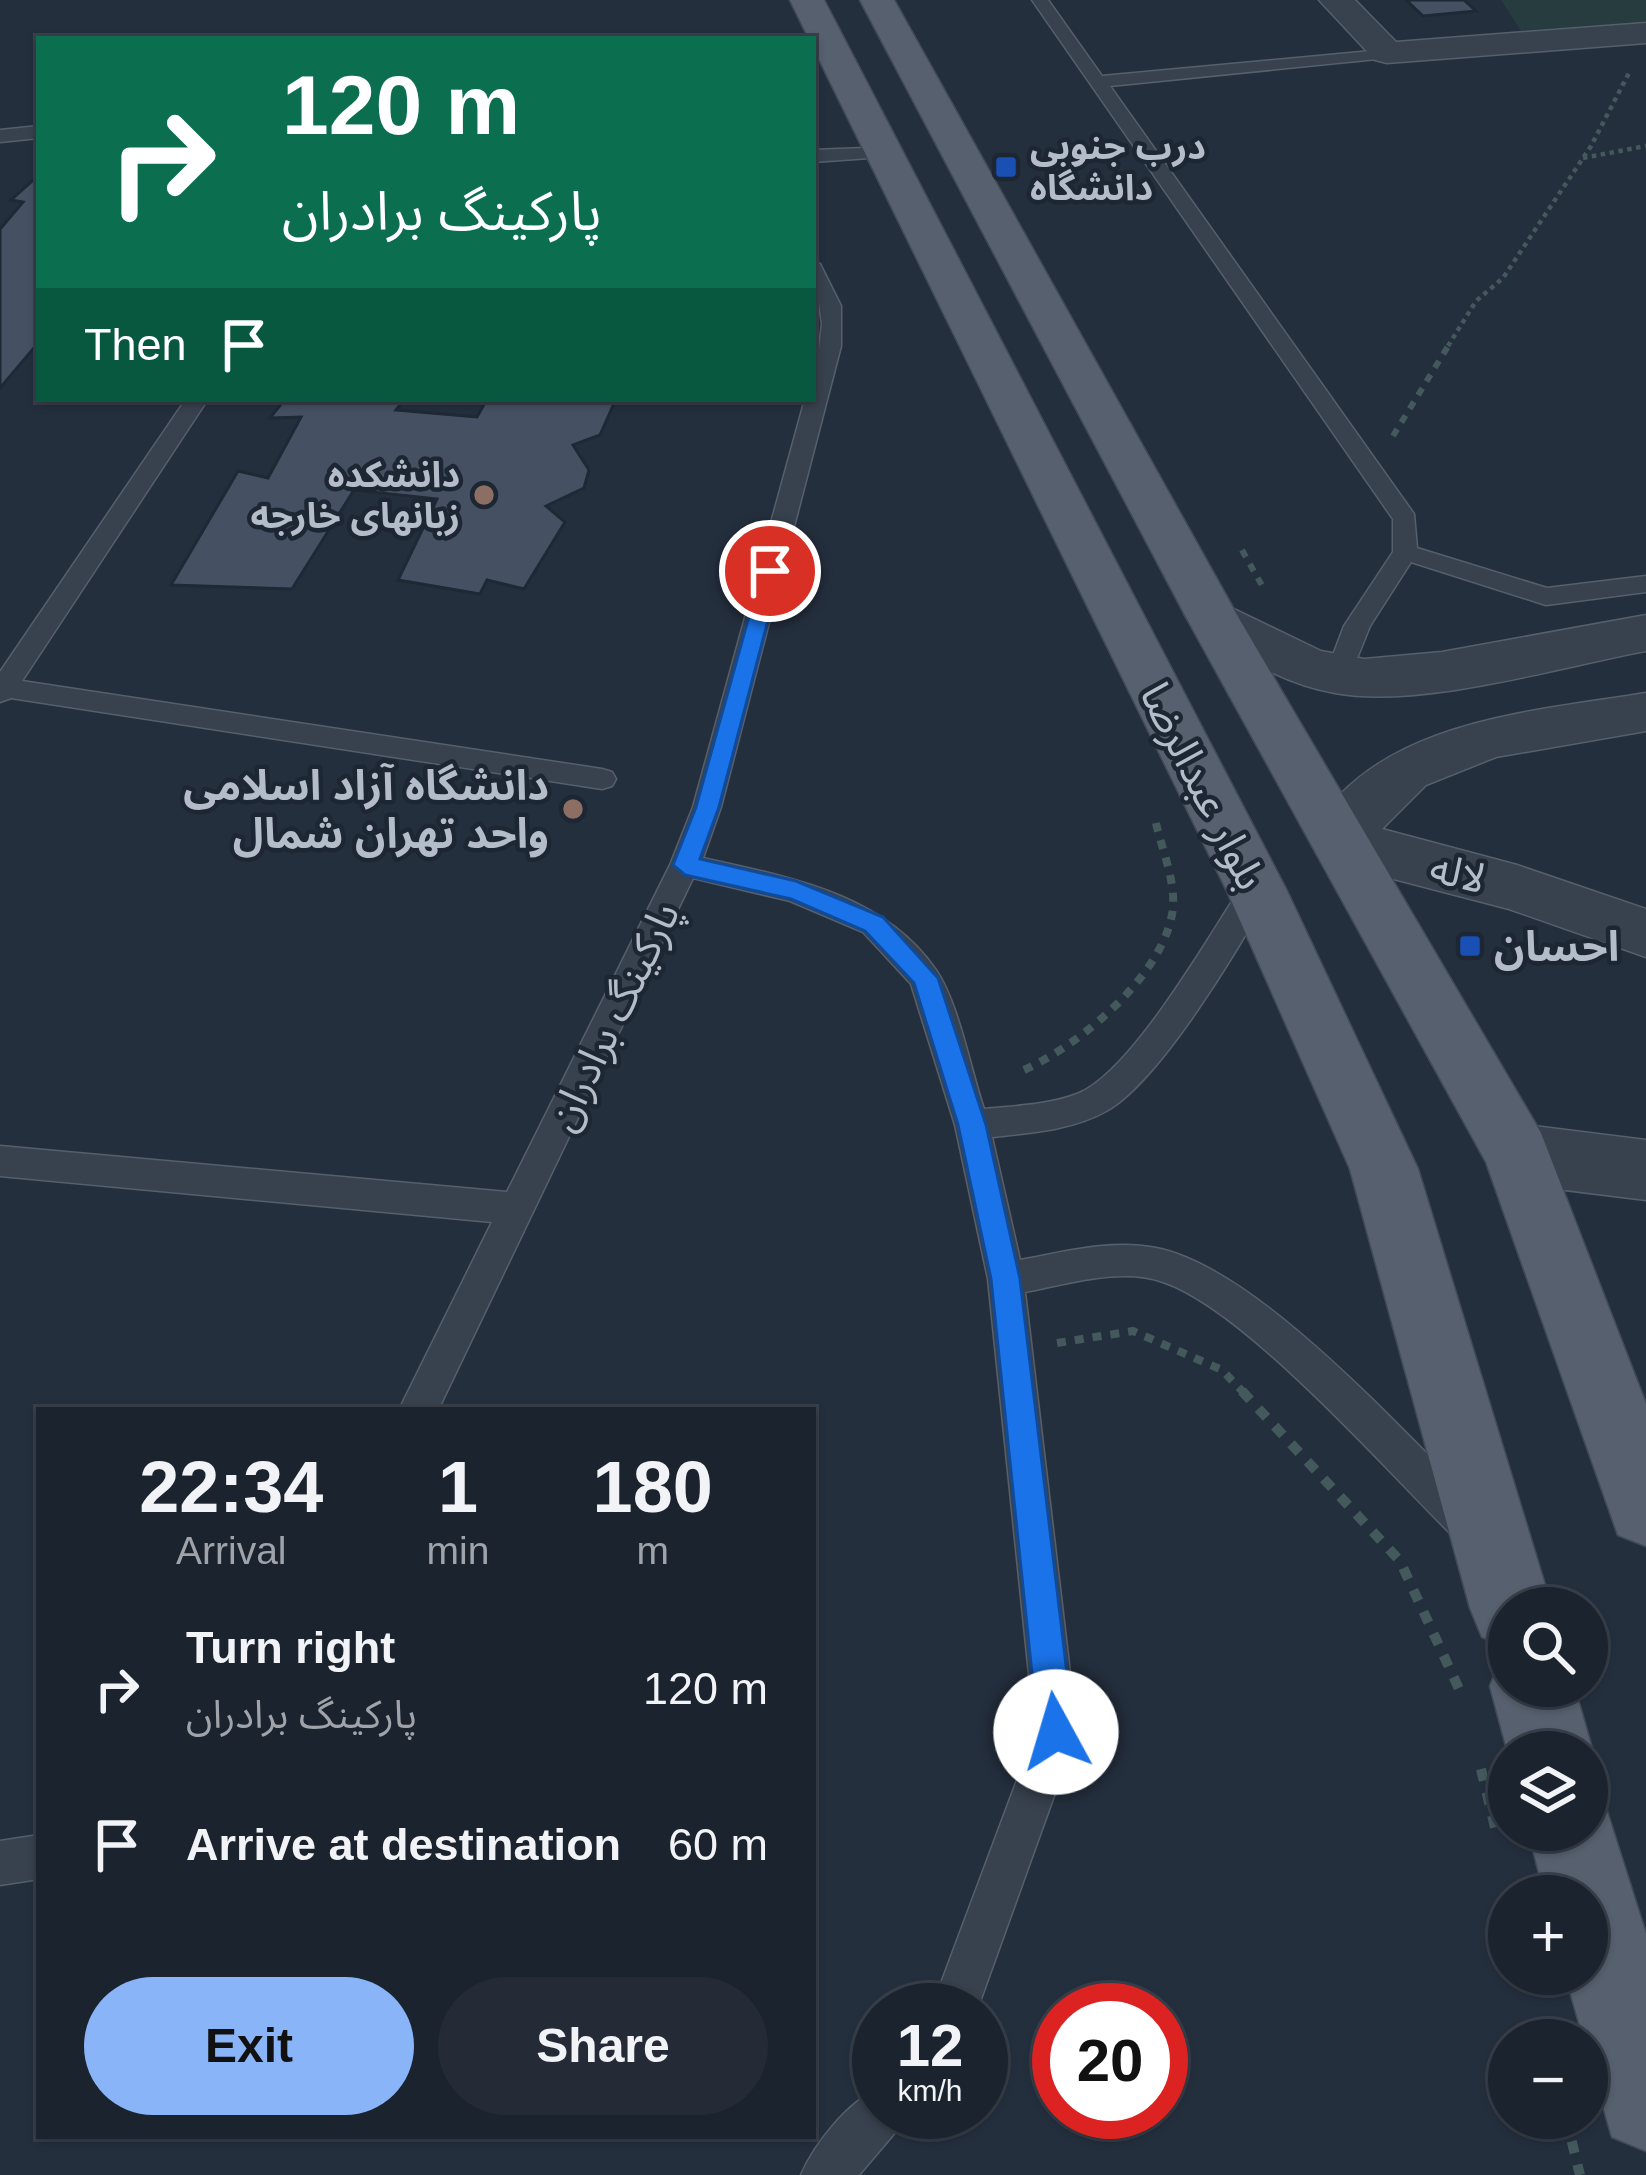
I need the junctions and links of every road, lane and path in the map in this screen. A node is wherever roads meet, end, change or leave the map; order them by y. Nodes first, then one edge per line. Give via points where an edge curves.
1 (807, 0) edge
2 (877, 0) edge
3 (1040, 0) edge
4 (1336, 0) edge
5 (1642, 33) edge
6 (1387, 53) junction
7 (1096, 82) junction
8 (36, 132) edge
9 (0, 136) edge
10 (1646, 146) edge
11 (884, 152) junction
12 (816, 156) edge
13 (1582, 158) junction
14 (823, 309) edge
15 (816, 398) edge
16 (195, 402) edge
17 (815, 402) edge
18 (1373, 468) junction
19 (1406, 552) junction
20 (1646, 584) edge
21 (1211, 615) junction
22 (1646, 633) edge
23 (1483, 660) junction
24 (1338, 676) junction
25 (1, 689) edge
26 (1646, 712) edge
27 (1524, 733) junction
28 (602, 779) dead end
29 (1152, 807) dead end
30 (1339, 835) junction
31 (685, 865) junction
32 (1256, 889) junction
33 (1646, 933) edge
34 (967, 1108) junction
35 (1517, 1154) junction
36 (0, 1161) edge
37 (1646, 1170) edge
38 (520, 1209) junction
39 (1006, 1279) junction
40 (1014, 1350) junction
41 (420, 1407) edge
42 (1643, 1492) edge
43 (1494, 1547) junction
44 (1505, 1587) edge
45 (1488, 1680) edge
46 (1540, 1851) edge
47 (36, 1857) edge
48 (0, 1863) edge
49 (964, 1983) edge
50 (1646, 2103) edge
51 (857, 2139) edge
52 (1571, 2139) edge
53 (826, 2175) edge
54 (1580, 2175) edge

1 - 11 main road, بلوار عبدالرضا
2 - 21 main road, بلوار عبدالرضا
3 - 7 lane
4 - 6 street
5 - 6 street
5 - 13 path
6 - 7 lane
7 - 18 lane
8 - 9 lane
10 - 13 path
11 - 12 lane
11 - 32 main road, بلوار عبدالرضا
13 - 18 path via 1503,278 1476,301
14 - 15 lane, پارکینگ برادران via 830,346
16 - 25 lane
17 - 31 lane, پارکینگ برادران
18 - 19 lane via 1406,519
19 - 20 lane via 1546,598
19 - 24 lane via 1357,626
21 - 24 street via 1281,657
21 - 30 main road, بلوار عبدالرضا
22 - 23 street
23 - 24 street
23 - 27 street via 1452,677 1455,700
25 - 28 lane
26 - 27 street
27 - 30 street via 1406,771
29 - 34 path via 1174,911 1142,974 1061,1053
30 - 33 street, لاله via 1384,856 1517,888
30 - 35 main road, بلوار عبدالرضا
31 - 34 lane via 796,891 874,924 925,978
31 - 38 lane, پارکینگ برادران
32 - 34 lane via 1132,1067 1096,1102 1046,1116
32 - 43 main road, بلوار عبدالرضا via 1384,1168
34 - 39 lane
35 - 37 street
35 - 42 main road, بلوار عبدالرضا
36 - 38 lane
38 - 41 lane, پارکینگ برادران
39 - 40 lane
39 - 43 lane via 1130,1260 1171,1268 1213,1290
40 - 45 path via 1133,1330 1222,1370 1400,1561
40 - 49 lane via 1056,1732
43 - 44 main road, بلوار عبدالرضا
46 - 50 main road
47 - 48 lane
51 - 53 lane
52 - 54 path

